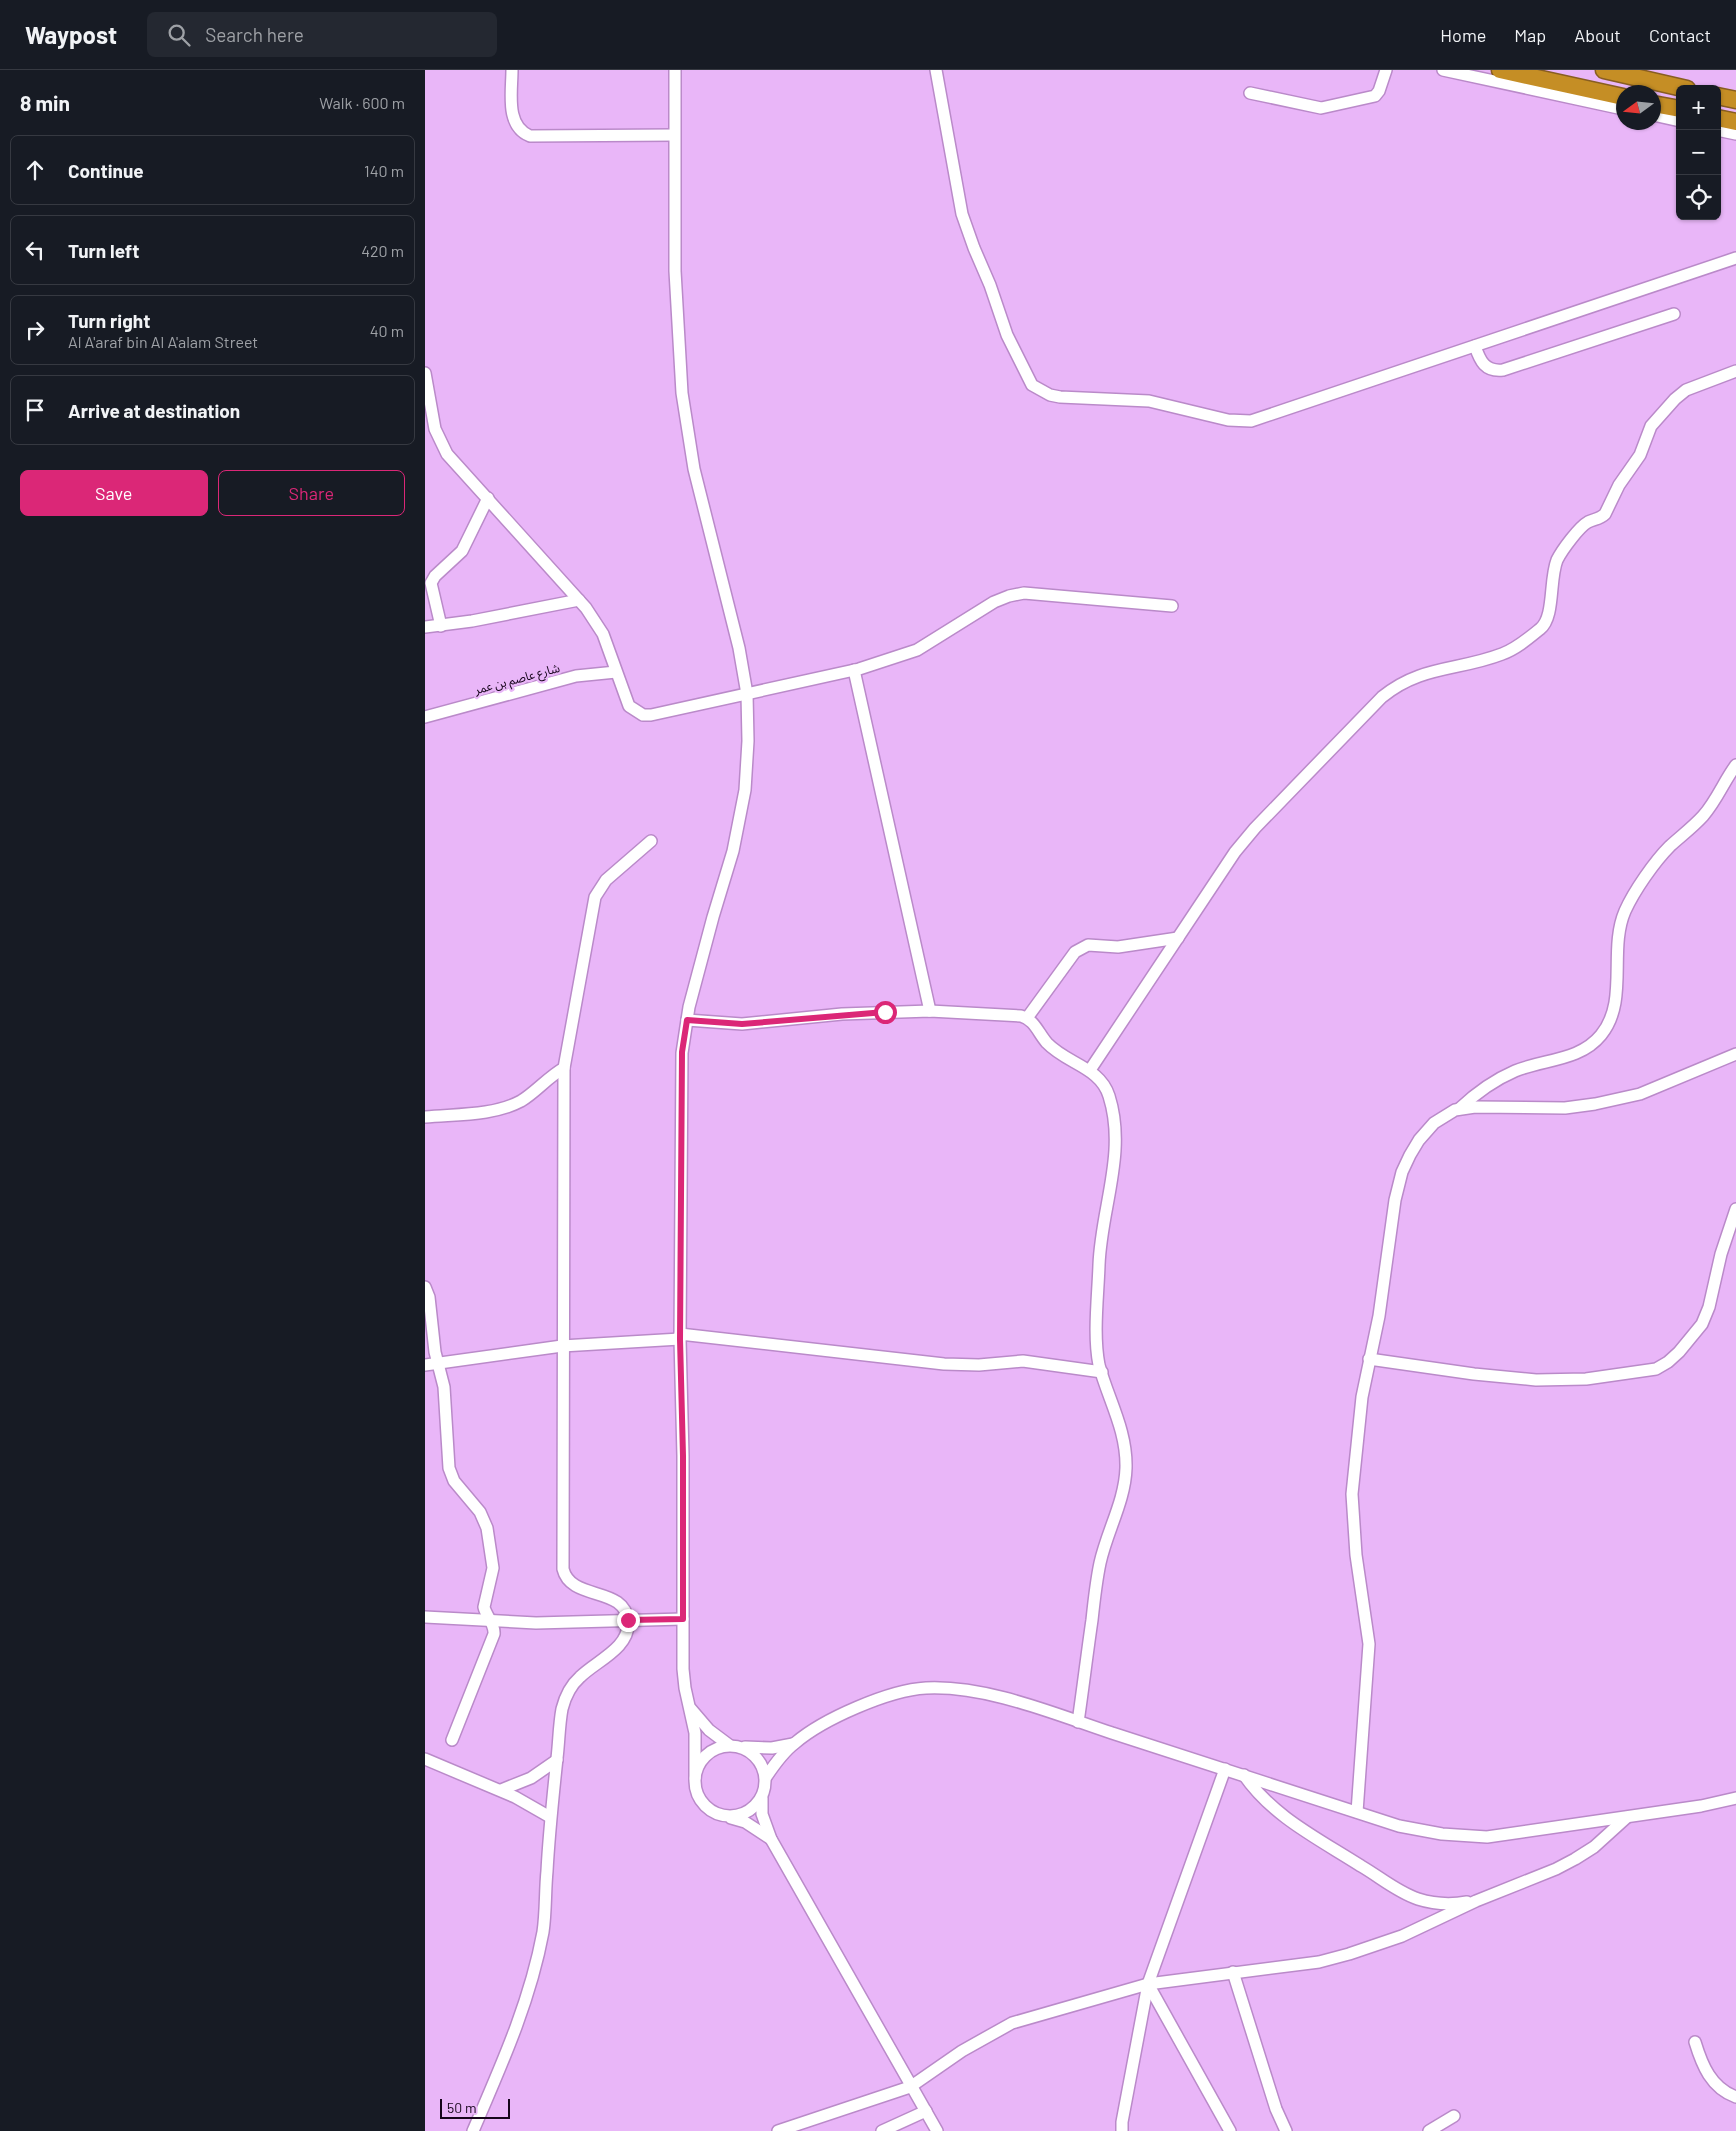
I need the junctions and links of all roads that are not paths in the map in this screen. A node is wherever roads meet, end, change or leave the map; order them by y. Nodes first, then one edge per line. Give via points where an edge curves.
1 (512, 70) edge
2 (675, 70) edge
3 (936, 70) edge
4 (1385, 70) edge
5 (1443, 70) edge
6 (1499, 70) edge
7 (1604, 70) edge
8 (1676, 86) edge
9 (1250, 92) dead end
10 (1616, 95) edge
11 (1721, 97) edge
12 (1736, 100) edge
13 (1661, 106) edge
14 (1616, 107) edge
15 (1676, 109) edge
16 (1661, 117) edge
17 (1721, 119) edge
18 (1676, 120) edge
19 (1736, 122) edge
20 (1721, 131) edge
21 (674, 134) junction
22 (1736, 134) edge
23 (1736, 258) edge
24 (1674, 314) dead end
25 (1475, 346) junction
26 (1736, 371) edge
27 (425, 374) edge
28 (487, 498) junction
29 (579, 600) junction
30 (1172, 606) dead end
31 (425, 626) edge
32 (441, 626) junction
33 (854, 670) junction
34 (616, 672) junction
35 (747, 694) junction
36 (425, 717) edge
37 (1736, 765) edge
38 (651, 841) dead end
39 (1178, 938) junction
40 (930, 1011) junction
41 (1027, 1018) junction
42 (687, 1020) junction
43 (1736, 1054) edge
44 (564, 1068) junction
45 (1090, 1070) junction
46 (1459, 1109) junction
47 (425, 1117) edge
48 (1736, 1209) edge
49 (425, 1287) edge
50 (680, 1337) junction
51 (562, 1346) junction
52 (1369, 1359) junction
53 (438, 1364) junction
54 (425, 1365) edge
55 (1101, 1372) junction
56 (425, 1617) edge
57 (489, 1619) junction
58 (683, 1619) junction
59 (628, 1620) junction
60 (690, 1708) junction
61 (1078, 1722) junction
62 (452, 1740) dead end
63 (793, 1744) junction
64 (735, 1746) junction
65 (425, 1759) edge
66 (557, 1760) junction
67 (1225, 1769) junction
68 (1244, 1775) junction
69 (766, 1777) junction
70 (695, 1778) junction
71 (501, 1790) junction
72 (762, 1798) junction
73 (1736, 1798) edge
74 (1357, 1812) junction
75 (727, 1816) junction
76 (550, 1817) junction
77 (1626, 1818) junction
78 (771, 1839) junction
79 (1476, 1900) junction
80 (1233, 1972) junction
81 (1148, 1984) junction
82 (1695, 2042) dead end
83 (910, 2086) junction
84 (1736, 2097) edge
85 (926, 2111) junction
86 (1455, 2116) dead end
87 (473, 2131) edge
88 (778, 2131) edge
89 (882, 2131) edge
90 (937, 2131) edge
91 (1122, 2131) edge
92 (1230, 2131) edge
93 (1286, 2131) edge
94 (1429, 2131) edge

1 - 21 street via 513,116 519,130 530,136
2 - 21 street
3 - 25 street via 962,214 1007,336 1032,385 1050,395 1070,399 1156,402 1243,422
4 - 9 street via 1375,96 1333,107 1312,107
5 - 14 street
6 - 10 highway
7 - 8 highway
11 - 12 highway
13 - 15 highway
16 - 18 street
17 - 19 highway
20 - 22 street
21 - 35 street via 675,271 682,393 694,469 739,648
23 - 25 street
24 - 25 street via 1503,370 1486,367
26 - 39 street via 1682,392 1654,421 1640,455 1603,516 1585,524 1558,560 1552,579 1548,617 1543,627 1508,652 1416,676 1381,697 1245,839
27 - 28 street via 435,429 442,446
28 - 29 street
28 - 32 street via 462,551 431,583
29 - 32 street
29 - 34 street via 598,625
30 - 33 street via 1024,593 1009,596 917,650
31 - 32 street
33 - 35 street
33 - 40 street
34 - 35 street via 629,706 643,715
34 - 36 street, شارع عاصم بن عمر via 576,676
35 - 42 street via 745,790 733,851
37 - 46 street via 1709,809 1661,856 1626,909 1618,932 1615,1003 1601,1036 1579,1052 1501,1078
38 - 44 street via 606,880 595,897
39 - 41 street via 1119,947 1083,946 1075,952
39 - 45 street
40 - 41 street
40 - 42 street via 842,1014 742,1024
41 - 45 street via 1056,1051
42 - 50 street via 682,1052
43 - 46 street via 1639,1094 1585,1106
44 - 47 street via 525,1098 505,1108
44 - 51 street
45 - 55 street via 1109,1094 1116,1130 1113,1174 1102,1226 1099,1263 1097,1344
46 - 52 street via 1443,1116 1426,1132 1402,1172
48 - 52 street via 1702,1324 1679,1352 1656,1369 1586,1379 1536,1380
49 - 53 street
50 - 51 street
50 - 55 street via 944,1364 1023,1361
50 - 58 street
51 - 53 street
51 - 59 street via 564,1574 575,1586 616,1601
52 - 74 street via 1359,1422 1352,1505 1357,1570 1369,1644
53 - 54 street
53 - 57 street via 444,1387 449,1468 454,1481 480,1512 487,1528 493,1562 484,1607
55 - 61 street via 1118,1420 1126,1467 1121,1496 1100,1564
56 - 57 street
57 - 59 street via 536,1623
57 - 62 street via 495,1634
58 - 59 street
58 - 60 street via 683,1669
59 - 66 street via 626,1634 617,1647 579,1677 569,1692 562,1709
60 - 64 street via 709,1730
60 - 70 street via 697,1745
61 - 63 street via 975,1690 924,1688 899,1692 850,1711 805,1734
61 - 67 street
63 - 64 street via 772,1748
63 - 69 street
64 - 69 street via 750,1751 758,1758
64 - 70 street via 716,1748 705,1755
65 - 71 street
66 - 71 street via 531,1778
66 - 76 street
67 - 68 street
67 - 81 street
68 - 74 street
68 - 79 street via 1259,1796 1278,1813 1399,1891 1442,1904
69 - 72 street
70 - 75 street via 696,1789 707,1808
71 - 76 street
72 - 75 street via 743,1814
72 - 78 street via 762,1814
73 - 77 street
74 - 77 street via 1399,1826 1442,1834 1487,1837
75 - 78 street via 745,1822
76 - 87 street via 543,1930 532,1978 511,2044
77 - 79 street via 1575,1859
78 - 83 street
79 - 80 street via 1402,1936 1334,1959
80 - 81 street
80 - 93 street via 1276,2109
81 - 83 street via 1012,2023 968,2046
81 - 91 street via 1121,2122
81 - 92 street
82 - 84 street via 1703,2066 1714,2083
83 - 85 street
83 - 88 street
85 - 89 street
85 - 90 street
86 - 94 street

